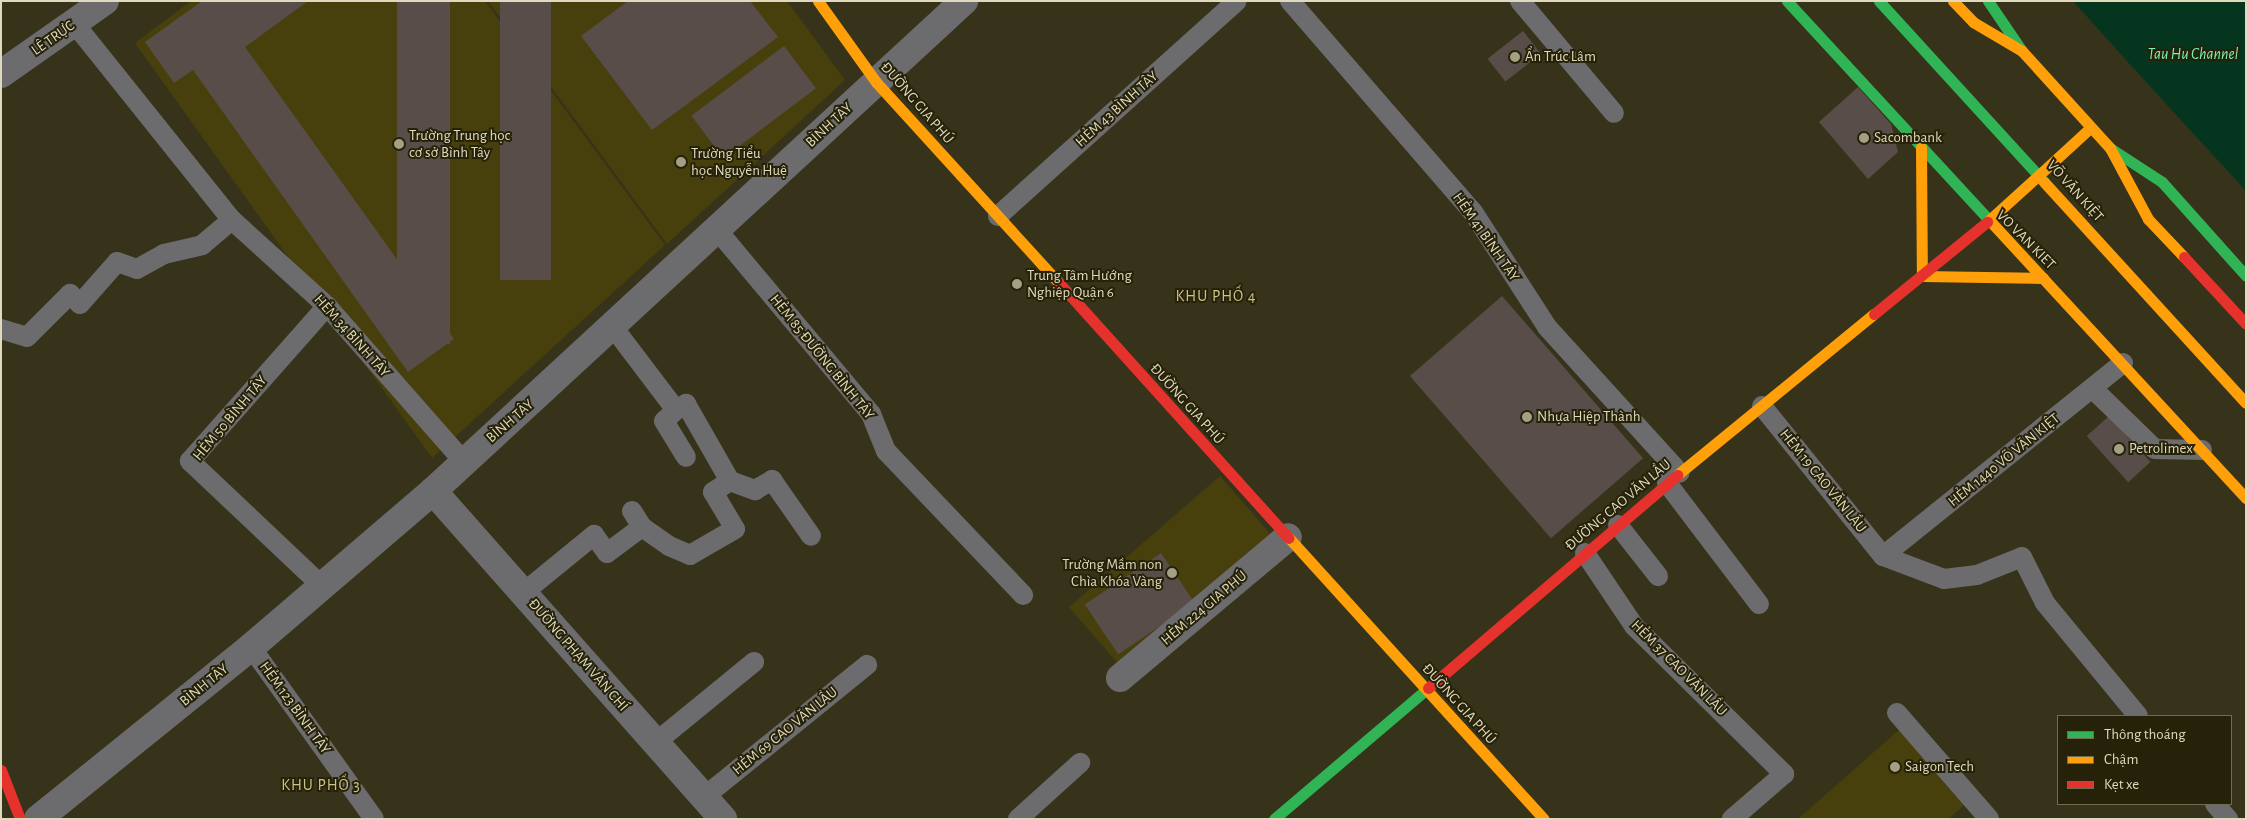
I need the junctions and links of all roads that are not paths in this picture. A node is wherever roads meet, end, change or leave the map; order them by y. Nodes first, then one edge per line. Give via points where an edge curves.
1 (105, 1) edge
2 (818, 1) edge
3 (964, 1) edge
4 (1237, 1) edge
5 (1290, 1) edge
6 (1520, 1) edge
7 (1786, 1) edge
8 (1879, 1) edge
9 (1953, 1) edge
10 (1988, 1) edge
11 (74, 23) junction
12 (2022, 51) junction
13 (1, 74) edge
14 (876, 82) junction
15 (1614, 113) dead end
16 (2090, 128) junction
17 (1921, 147) junction
18 (2110, 148) junction
19 (2040, 174) junction
20 (998, 216) junction
21 (232, 220) junction
22 (1987, 222) junction
23 (718, 231) junction
24 (1922, 276) junction
25 (2246, 276) edge
26 (2044, 278) junction
27 (327, 306) junction
28 (2246, 324) edge
29 (613, 327) junction
30 (1, 328) edge
31 (2123, 363) junction
32 (2093, 389) junction
33 (2246, 403) edge
34 (1762, 406) junction
35 (676, 410) junction
36 (2202, 450) junction
37 (686, 457) dead end
38 (463, 461) junction
39 (1673, 478) junction
40 (730, 481) junction
41 (433, 491) junction
42 (2246, 498) edge
43 (1618, 525) junction
44 (811, 536) dead end
45 (1288, 537) junction
46 (1585, 553) junction
47 (1883, 556) junction
48 (1658, 576) dead end
49 (322, 586) junction
50 (523, 592) junction
51 (1023, 595) dead end
52 (1759, 604) dead end
53 (251, 647) junction
54 (754, 662) dead end
55 (867, 665) dead end
56 (1120, 678) dead end
57 (1426, 689) junction
58 (1897, 713) dead end
59 (2137, 715) edge
60 (655, 743) junction
61 (1080, 763) dead end
62 (1, 770) edge
63 (704, 798) junction
64 (2216, 805) edge
65 (20, 819) edge
66 (38, 819) edge
67 (374, 819) edge
68 (723, 819) edge
69 (1018, 819) edge
70 (1274, 819) edge
71 (1544, 819) edge
72 (1732, 819) edge
73 (1989, 819) edge
74 (2228, 819) edge

1 - 11 street, LÊ TRỰC
2 - 14 main road, ĐƯỜNG GIA PHÚ
3 - 14 street, BÌNH TÂY
4 - 20 lane, HẺM 43 BÌNH TÂY
5 - 39 lane, HẺM 41 BÌNH TÂY via 1473,212 1547,327
6 - 15 lane
7 - 17 main road, VO VAN KIET
8 - 19 main road, VÕ VĂN KIỆT
9 - 12 main road via 1973,22
10 - 12 main road
11 - 13 street, LÊ TRỰC
11 - 21 lane, HẺM 34 BÌNH TÂY
12 - 16 main road
14 - 20 main road, ĐƯỜNG GIA PHÚ
14 - 23 street, BÌNH TÂY
16 - 18 main road
16 - 19 main road, ĐƯỜNG CAO VĂN LẦU
17 - 22 main road, VO VAN KIET
17 - 24 main road
18 - 25 main road via 2162,182
18 - 28 main road via 2148,219
19 - 22 main road, ĐƯỜNG CAO VĂN LẦU
19 - 33 main road, VÕ VĂN KIỆT
20 - 45 main road, ĐƯỜNG GIA PHÚ
21 - 27 lane, HẺM 34 BÌNH TÂY
21 - 30 lane via 202,245 164,254 137,269 116,262 80,304 70,294 27,338
22 - 24 main road, ĐƯỜNG CAO VĂN LẦU
22 - 26 main road, VO VAN KIET
23 - 29 street, BÌNH TÂY
23 - 51 lane, HẺM 85 ĐƯỜNG BÌNH TÂY via 871,414 886,451
24 - 26 main road
24 - 34 main road, ĐƯỜNG CAO VĂN LẦU
26 - 31 main road, VO VAN KIET
27 - 38 lane, HẺM 34 BÌNH TÂY
27 - 49 lane, HẺM 50 BÌNH TÂY via 190,461
29 - 35 lane
29 - 38 street, BÌNH TÂY
31 - 32 lane, HẺM 1440 VÕ VĂN KIỆT
31 - 36 main road, VO VAN KIET
32 - 36 lane via 2155,449
32 - 47 lane, HẺM 1440 VÕ VĂN KIỆT
34 - 39 main road, ĐƯỜNG CAO VĂN LẦU
34 - 47 lane, HẺM 19 CAO VĂN LẦU
35 - 37 lane via 664,421
35 - 40 lane via 686,404
36 - 42 main road, VO VAN KIET
38 - 41 street, BÌNH TÂY
39 - 43 main road, ĐƯỜNG CAO VĂN LẦU
39 - 52 lane, HẺM 41 BÌNH TÂY
40 - 44 lane via 755,490 772,480
40 - 50 lane via 713,492 735,529 690,555 669,546 637,519 607,553 594,536
41 - 49 street, BÌNH TÂY
41 - 50 street, ĐƯỜNG PHẠM VĂN CHÍ
43 - 46 main road, ĐƯỜNG CAO VĂN LẦU
43 - 48 lane
45 - 56 street, HẺM 224 GIA PHÚ
45 - 57 main road, ĐƯỜNG GIA PHÚ
46 - 57 main road, ĐƯỜNG CAO VĂN LẦU
46 - 72 lane, HẺM 37 CAO VĂN LẦU via 1634,626 1784,774
47 - 59 lane via 1944,579 1977,575 2022,558 2045,603
49 - 53 street, BÌNH TÂY
50 - 60 street, ĐƯỜNG PHẠM VĂN CHÍ
53 - 66 street, BÌNH TÂY
53 - 67 lane, HẺM 123 BÌNH TÂY
54 - 60 lane
55 - 63 lane, HẺM 69 CAO VĂN LẦU
57 - 70 main road, ĐƯỜNG CAO VĂN LẦU
57 - 71 main road, ĐƯỜNG GIA PHÚ
58 - 73 lane
60 - 63 street, ĐƯỜNG PHẠM VĂN CHÍ
61 - 69 lane
62 - 65 main road
63 - 68 street, ĐƯỜNG PHẠM VĂN CHÍ
64 - 74 lane

